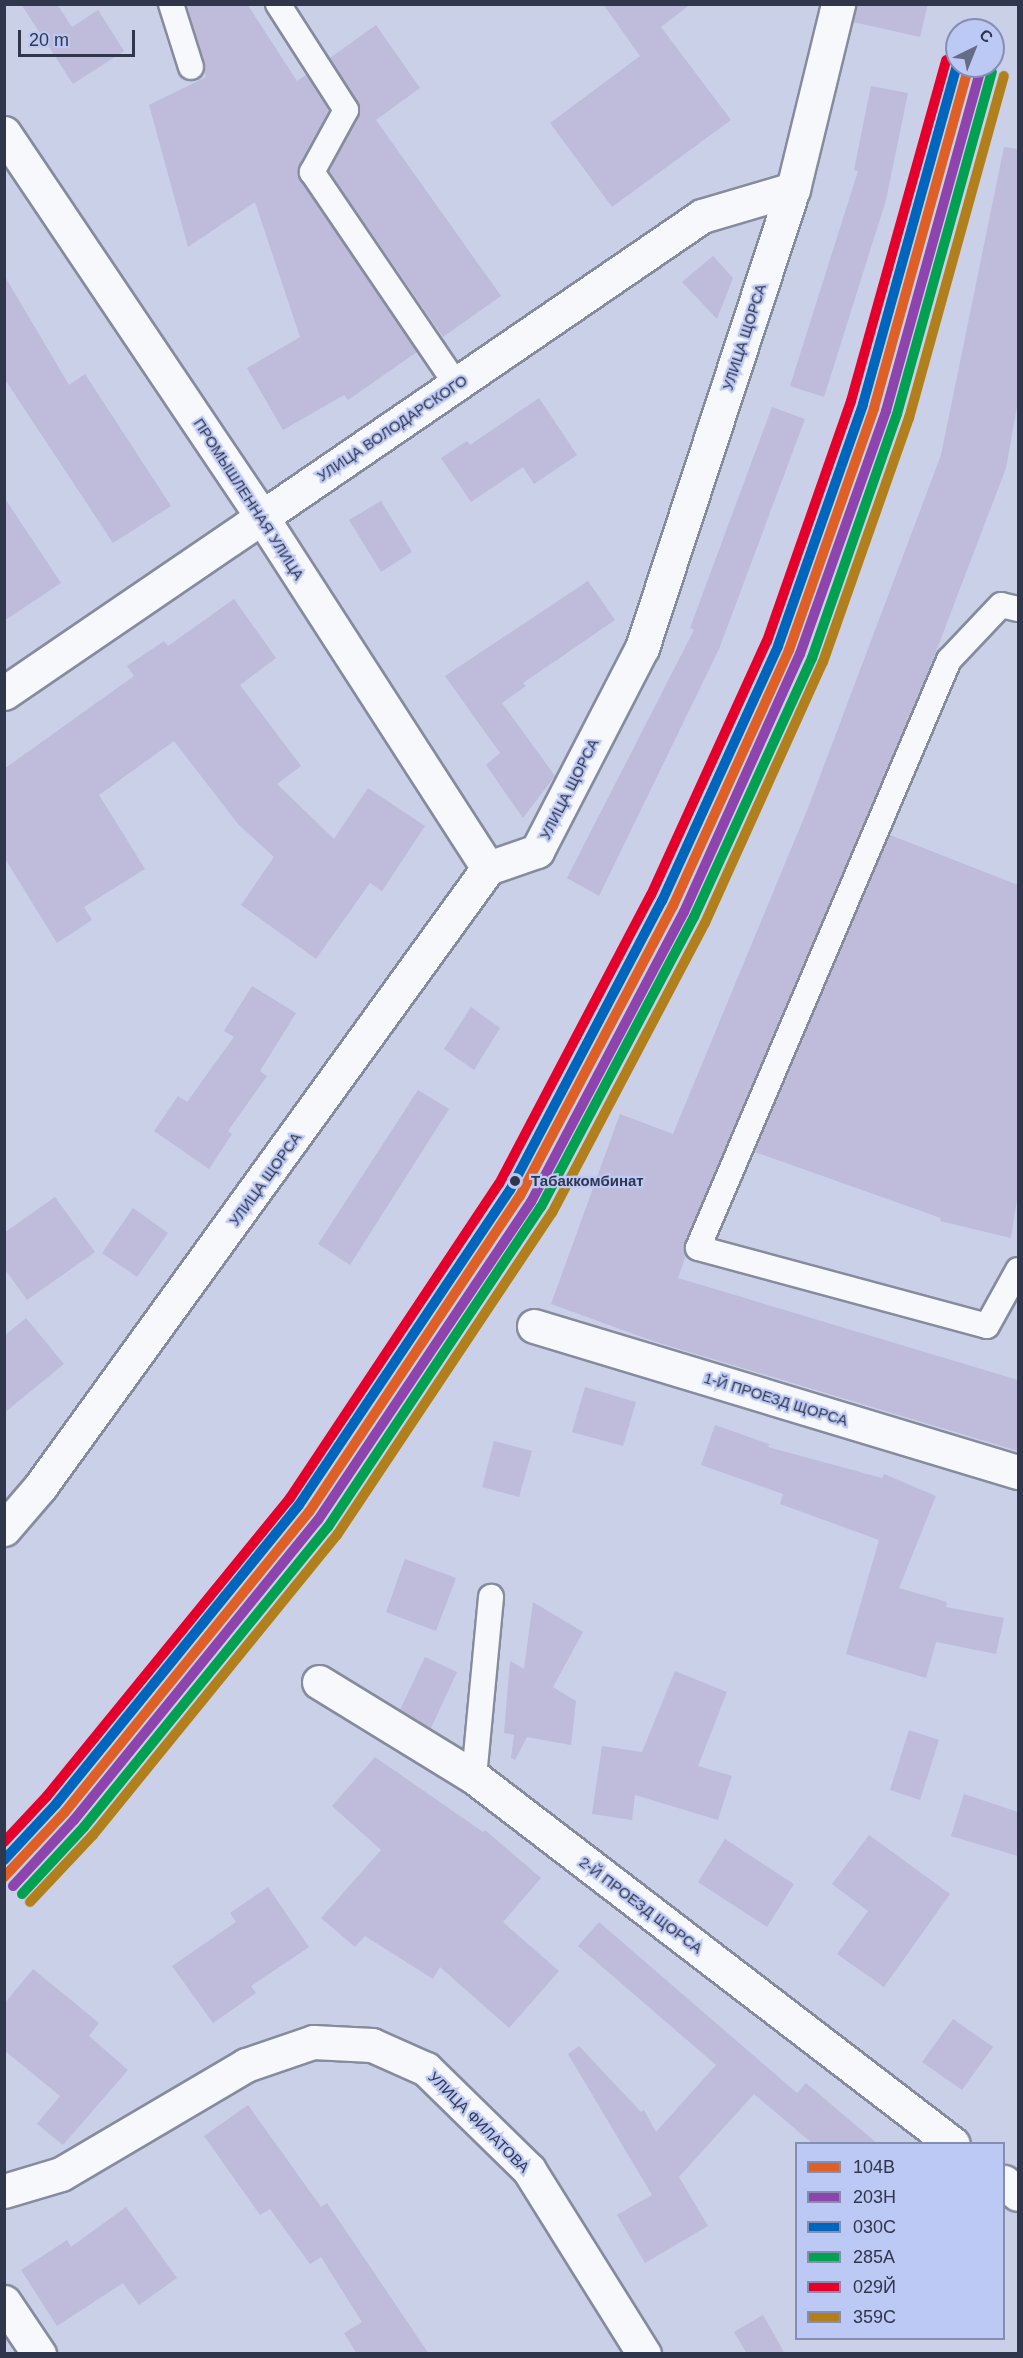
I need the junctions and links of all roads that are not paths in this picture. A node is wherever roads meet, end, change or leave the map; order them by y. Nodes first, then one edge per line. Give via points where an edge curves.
1 (171, 4) edge
2 (278, 4) edge
3 (838, 4) edge
4 (191, 67) dead end
5 (4, 133) edge
6 (793, 189) junction
7 (456, 384) junction
8 (262, 518) junction
9 (1018, 609) edge
10 (4, 693) edge
11 (488, 868) junction
12 (1018, 1270) edge
13 (534, 1326) dead end
14 (1018, 1472) edge
15 (4, 1529) edge
16 (491, 1597) dead end
17 (319, 1682) dead end
18 (474, 1777) junction
19 (950, 2142) edge
20 (1005, 2183) edge
21 (4, 2191) edge
22 (1018, 2194) edge
23 (4, 2302) edge
24 (39, 2354) edge
25 (644, 2354) edge

1 - 4 lane
2 - 7 lane via 346,110 312,172
3 - 6 street, УЛИЦА ЩОРСА
5 - 8 street, ПРОМЫШЛЕННАЯ УЛИЦА
6 - 7 street, УЛИЦА ВОЛОДАРСКОГО via 702,216
6 - 11 street, УЛИЦА ЩОРСА via 642,648 537,850
7 - 8 street, УЛИЦА ВОЛОДАРСКОГО
8 - 10 street, УЛИЦА ВОЛОДАРСКОГО
8 - 11 street, ПРОМЫШЛЕННАЯ УЛИЦА
9 - 12 lane via 1001,605 949,660 698,1248 987,1326
11 - 15 street, УЛИЦА ЩОРСА via 61,1458
13 - 14 street, 1-Й ПРОЕЗД ЩОРСА
16 - 18 lane
17 - 18 street, 2-Й ПРОЕЗД ЩОРСА
18 - 19 street, 2-Й ПРОЕЗД ЩОРСА
20 - 22 street
21 - 25 street, УЛИЦА ФИЛАТОВА via 61,2174 246,2065 313,2042 372,2045 426,2069 529,2170
23 - 24 street

